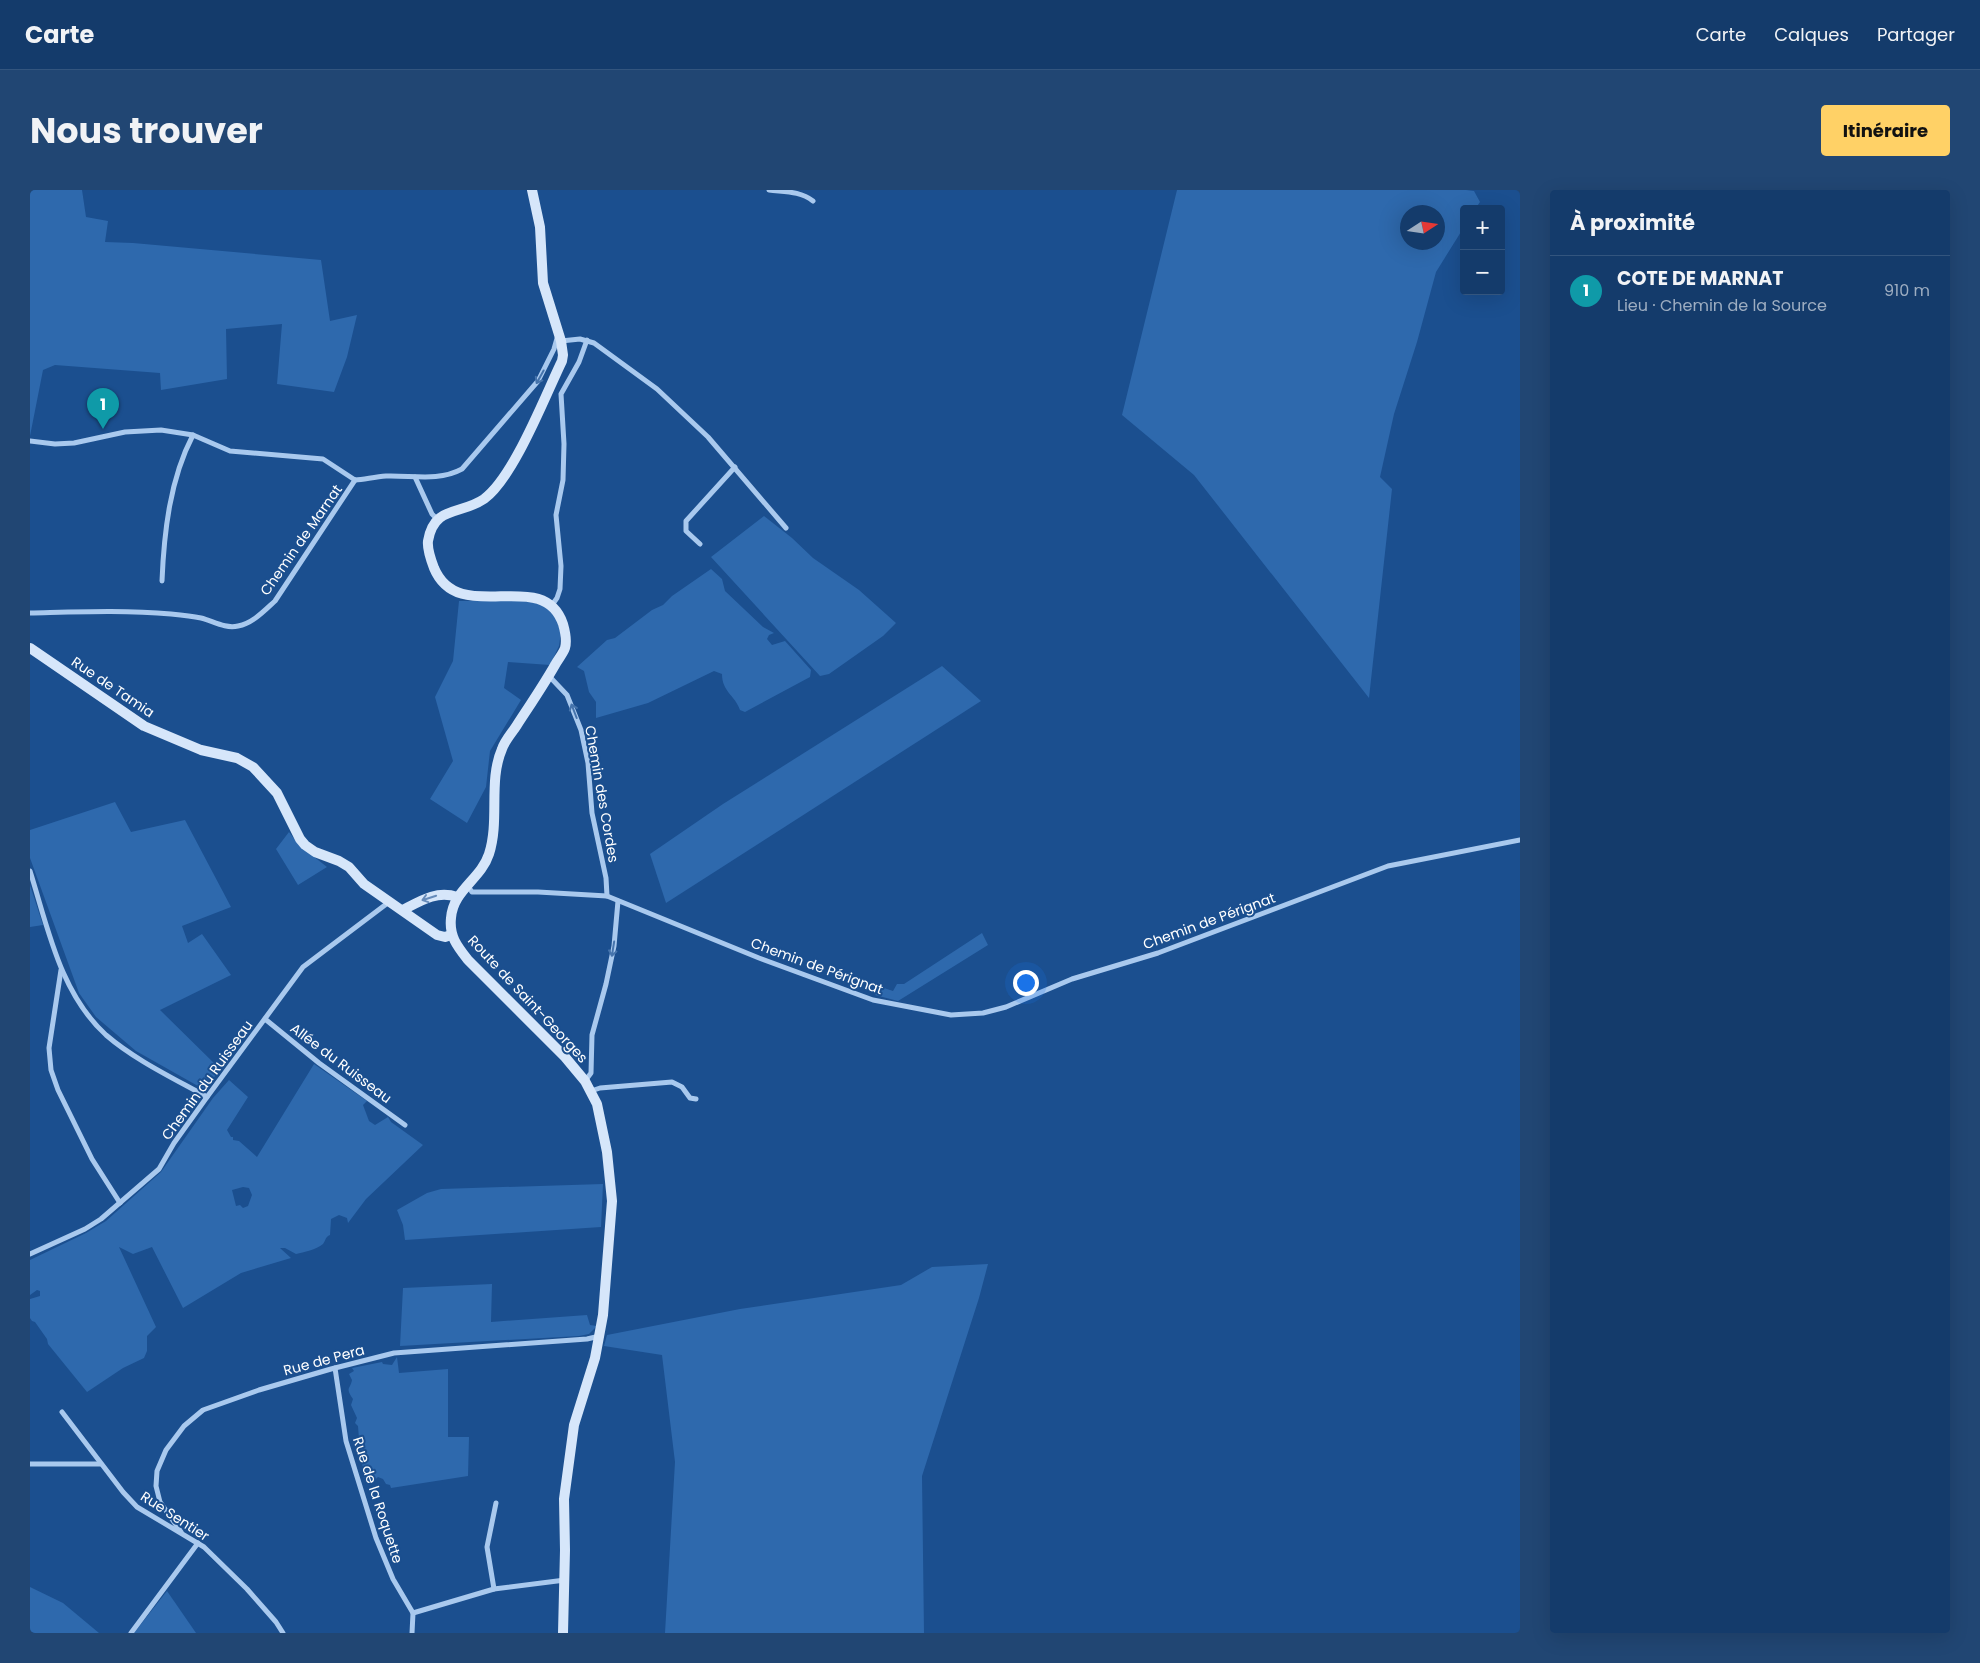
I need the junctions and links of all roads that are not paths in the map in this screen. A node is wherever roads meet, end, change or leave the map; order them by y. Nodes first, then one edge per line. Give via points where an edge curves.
1 (532, 190) edge
2 (769, 190) edge
3 (813, 201) dead end
4 (560, 336) junction
5 (587, 340) junction
6 (193, 436) junction
7 (30, 441) edge
8 (735, 468) junction
9 (415, 477) junction
10 (355, 480) junction
11 (437, 519) junction
12 (786, 528) dead end
13 (700, 544) dead end
14 (162, 581) dead end
15 (552, 605) junction
16 (30, 613) edge
17 (30, 648) edge
18 (549, 676) junction
19 (1520, 840) edge
20 (30, 871) edge
21 (467, 885) junction
22 (607, 896) junction
23 (457, 897) junction
24 (389, 901) junction
25 (618, 901) junction
26 (403, 910) junction
27 (452, 935) junction
28 (61, 970) junction
29 (264, 1019) junction
30 (585, 1081) junction
31 (591, 1091) junction
32 (206, 1097) junction
33 (696, 1099) dead end
34 (405, 1125) dead end
35 (120, 1203) junction
36 (30, 1254) edge
37 (600, 1336) junction
38 (335, 1368) junction
39 (62, 1412) dead end
40 (30, 1464) edge
41 (100, 1464) junction
42 (496, 1503) dead end
43 (181, 1532) junction
44 (198, 1543) junction
45 (565, 1580) junction
46 (494, 1589) junction
47 (413, 1613) junction
48 (131, 1633) edge
49 (283, 1633) edge
50 (412, 1633) edge
51 (563, 1633) edge

1 - 4 street via 540,227 543,283
2 - 3 street via 798,193
4 - 5 street
4 -> 9 street, Chemin de Marnat via 538,382 462,469 438,477
4 - 11 street via 562,361 515,461 484,499
5 - 8 street via 657,389
5 - 15 street via 561,394 563,480 556,515 561,566 560,589
6 - 7 street via 142,430 74,443
6 - 10 street via 230,451 323,459
6 - 14 street via 182,456 172,493 163,548
8 - 12 street
8 - 13 street via 686,521 686,531
9 - 10 street, Chemin de Marnat
9 - 11 street
10 - 16 street, Chemin de Marnat via 275,600 259,616 246,623 227,626 201,618 152,614
11 - 15 street via 427,543 430,559 447,588 458,594 512,595
15 - 18 street via 562,620 566,646
17 - 24 street, Rue de Tamia via 144,726 201,750 237,758 253,767 276,793 305,845 344,864 364,884
18 - 21 street via 502,747 496,764 493,840 488,858
22 -> 18 street, Chemin des Cordes via 581,730 567,695
19 - 25 street, Chemin de Pérignat via 1388,866 1158,953 1072,979 1006,1007 983,1013 952,1015 873,1000
20 - 28 street
21 - 22 street, Chemin de Pérignat via 472,892
21 - 23 street
22 - 25 street, Chemin de Pérignat
23 -> 26 street via 448,894 428,897
23 - 27 street via 451,915
24 - 26 street, Rue de Tamia
24 - 29 street, Chemin du Ruisseau via 303,967
25 -> 30 street via 614,946 592,1035 591,1073
26 - 27 street, Rue de Tamia via 437,935
27 - 30 street, Route de Saint-Georges via 468,960
28 - 32 street via 90,1019 107,1035
28 - 35 street via 49,1048 51,1070 92,1158
29 - 32 street, Chemin du Ruisseau
29 - 34 street, Allée du Ruisseau
30 - 31 street, Route de Saint-Georges
31 - 33 street via 672,1082 682,1087 690,1098
31 - 37 street, Route de Saint-Georges via 597,1104 607,1152 612,1202
32 - 35 street, Chemin du Ruisseau via 159,1168
35 - 36 street, Chemin du Ruisseau via 85,1229
37 - 38 street, Rue de Pera via 394,1353
37 - 45 street, Route de Saint-Georges via 570,1449 564,1499
38 - 43 street, Rue de Pera via 203,1410 184,1426 166,1450 157,1471 156,1486 160,1502
38 - 47 street, Rue de la Roquette via 346,1441 376,1538 392,1579
39 - 41 street, Rue Sentier
40 - 41 street
41 - 43 street, Rue Sentier via 136,1506
42 - 46 street via 487,1547
43 - 44 street, Rue Sentier
44 - 48 street
44 - 49 street, Rue Sentier via 247,1589
45 - 46 street
45 - 51 street, Route de Saint-Georges
46 - 47 street
47 - 50 street

